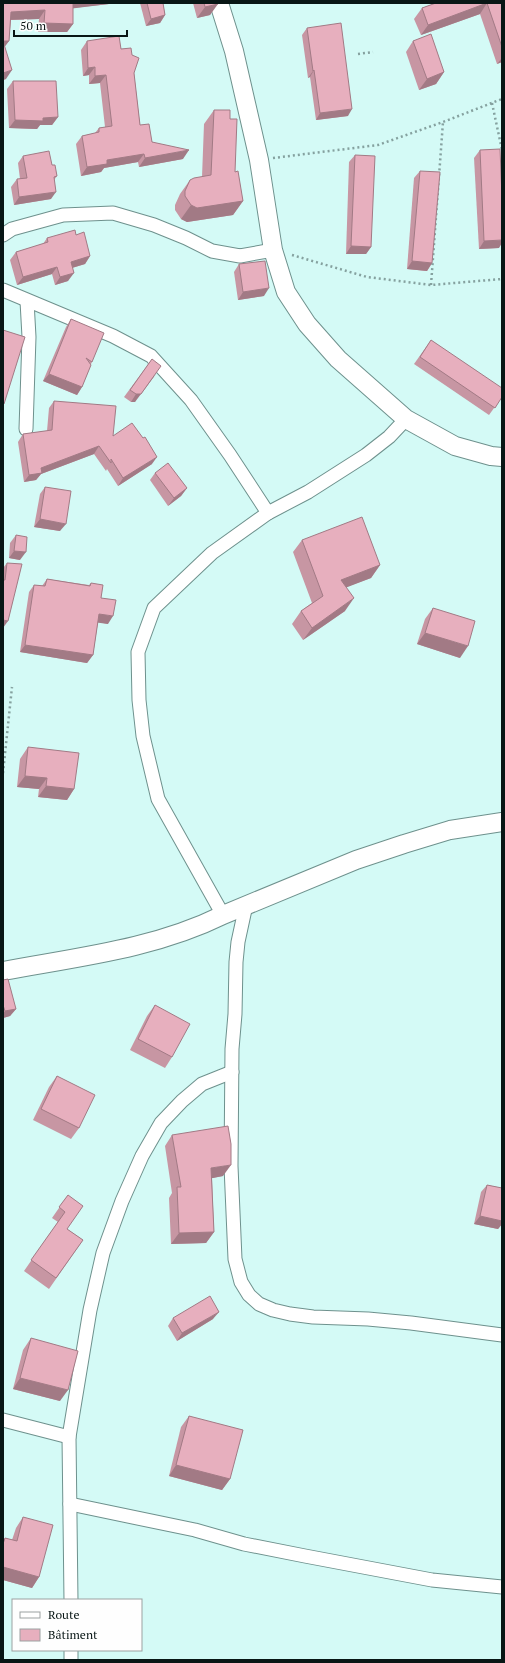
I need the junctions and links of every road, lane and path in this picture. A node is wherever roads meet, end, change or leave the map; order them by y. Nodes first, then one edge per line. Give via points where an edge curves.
1 (220, 3) edge
2 (372, 52) dead end
3 (358, 54) dead end
4 (502, 99) edge
5 (492, 103) junction
6 (443, 122) junction
7 (502, 150) edge
8 (259, 160) junction
9 (3, 235) edge
10 (273, 250) junction
11 (502, 279) edge
12 (432, 285) junction
13 (3, 290) edge
14 (27, 301) junction
15 (406, 419) junction
16 (26, 429) dead end
17 (502, 457) edge
18 (268, 512) junction
19 (12, 687) dead end
20 (3, 773) edge
21 (502, 822) edge
22 (246, 905) junction
23 (223, 915) junction
24 (3, 972) edge
25 (232, 1072) junction
26 (502, 1335) edge
27 (3, 1420) edge
28 (69, 1437) junction
29 (70, 1504) junction
30 (502, 1587) edge
31 (71, 1599) edge

1 - 8 street via 234,51
2 - 3 path
4 - 5 path
5 - 6 path
5 - 7 path
6 - 8 path via 378,145
6 - 12 path
8 - 10 street
9 - 10 street via 12,229 63,215 113,213 154,225 212,251 240,256
10 - 12 path via 366,277
10 - 15 street via 286,292 307,324 338,359
11 - 12 path
13 - 14 street
14 - 16 street via 29,337
14 - 18 street via 113,336 152,356 191,400
15 - 17 street via 455,446
15 - 18 street via 389,437 366,455 308,492
18 - 23 street via 212,553 154,608 138,652 143,736 158,799
19 - 20 path
21 - 22 street via 450,830 404,844 356,860
22 - 23 street
22 - 25 street via 236,962
23 - 24 street via 150,943
25 - 26 street via 230,1166 235,1259 241,1282 249,1295 259,1304 290,1314 411,1323
25 - 28 street via 202,1084 182,1101 161,1123 142,1156 103,1253 90,1310
27 - 28 street
28 - 29 street
29 - 30 street via 305,1556 432,1580
29 - 31 street

